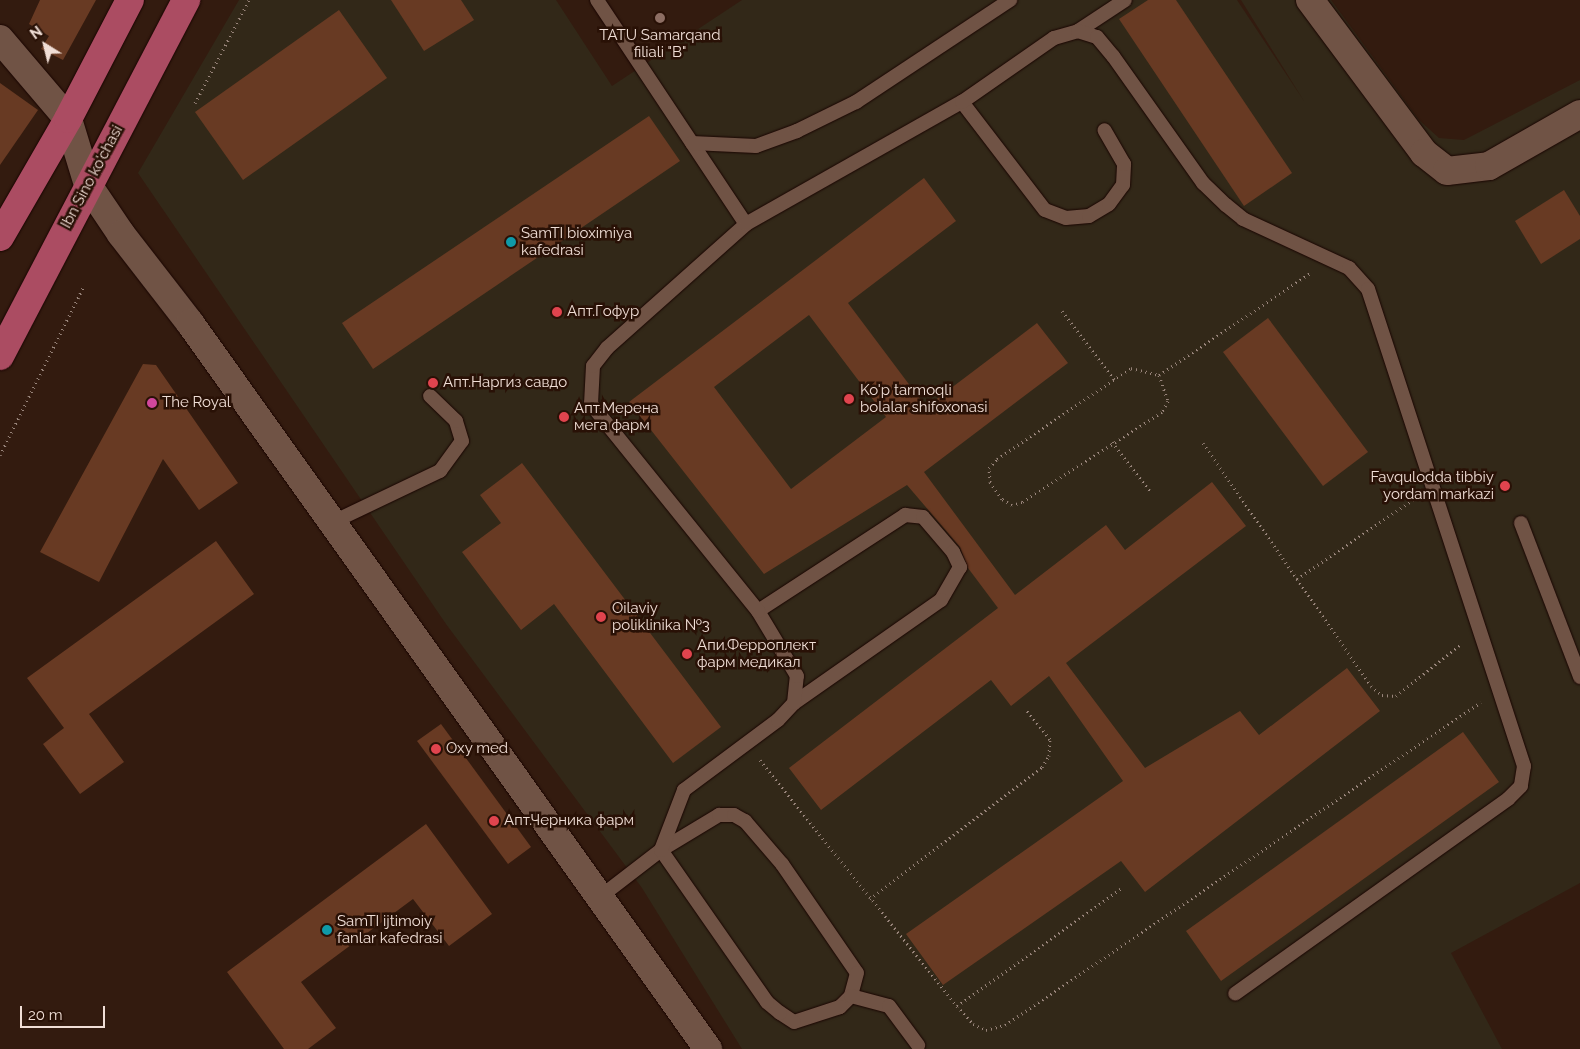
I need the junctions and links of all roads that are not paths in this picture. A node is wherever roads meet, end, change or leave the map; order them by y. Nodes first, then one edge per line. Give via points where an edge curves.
1 (130, 0) edge
2 (186, 0) edge
3 (597, 0) edge
4 (1010, 0) edge
5 (1125, 0) edge
6 (1310, 0) edge
7 (1078, 31) junction
8 (0, 39) edge
9 (962, 102) junction
10 (1580, 114) edge
11 (68, 119) junction
12 (1104, 130) dead end
13 (692, 143) junction
14 (88, 185) junction
15 (746, 224) junction
16 (0, 237) edge
17 (0, 356) edge
18 (430, 396) dead end
19 (333, 522) junction
20 (1521, 523) dead end
21 (758, 611) junction
22 (1580, 677) edge
23 (794, 703) junction
24 (661, 850) junction
25 (600, 897) junction
26 (1235, 994) dead end
27 (852, 996) junction
28 (918, 1045) dead end
29 (708, 1049) edge

1 - 11 main road
2 - 14 main road, Ibn Sino ko'chasi
3 - 13 lane
4 - 13 lane via 856,102 797,131 756,146
5 - 7 lane
6 - 10 street via 1424,153 1447,171 1489,166
7 - 9 lane via 1054,38
7 - 26 lane via 1096,37 1113,56 1203,183 1226,205 1243,219 1331,259 1361,279 1434,485 1524,766 1521,786 1508,799
8 - 11 street
9 - 12 lane via 1046,210 1066,218 1089,216 1109,204 1123,185 1124,164
9 - 15 lane
11 - 14 street
11 - 16 main road
13 - 15 lane
14 - 17 main road, Ibn Sino ko'chasi
14 - 19 street
15 - 21 lane via 608,348 593,366 589,387 591,404 602,420
18 - 19 lane via 456,421 462,441 440,471
19 - 25 street
20 - 22 lane
21 - 23 lane via 798,676
21 - 23 lane via 905,515 923,517 953,552 960,567 941,600
23 - 24 lane via 747,744 684,790
24 - 25 lane
24 - 27 lane via 767,1002 780,1014 794,1022 840,1008
24 - 27 lane via 719,815 734,815 745,821 782,864 857,973
25 - 29 street
27 - 28 lane via 889,1006

